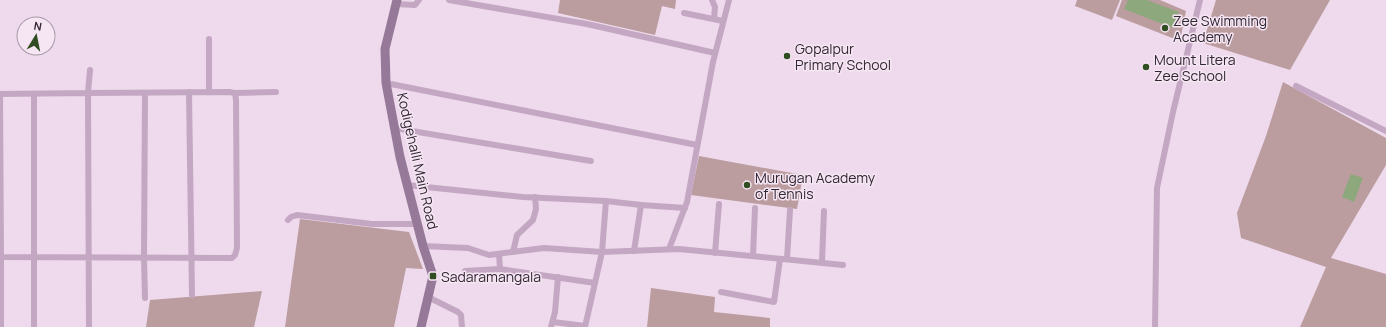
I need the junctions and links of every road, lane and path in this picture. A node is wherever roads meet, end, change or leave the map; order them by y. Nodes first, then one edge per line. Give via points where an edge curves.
1 (419, 0) edge
2 (449, 0) edge
3 (712, 0) edge
4 (729, 0) edge
5 (1200, 0) edge
6 (397, 2) edge
7 (684, 13) dead end
8 (714, 19) junction
9 (723, 21) junction
10 (209, 39) dead end
11 (715, 53) junction
12 (90, 70) dead end
13 (386, 83) junction
14 (1296, 86) dead end
15 (189, 92) junction
16 (209, 92) junction
17 (276, 92) dead end
18 (88, 93) junction
19 (145, 93) junction
20 (235, 93) junction
21 (34, 94) junction
22 (394, 128) junction
23 (1386, 131) edge
24 (698, 145) junction
25 (591, 161) dead end
26 (407, 185) junction
27 (535, 197) junction
28 (606, 200) junction
29 (718, 204) dead end
30 (641, 205) junction
31 (685, 208) junction
32 (755, 208) dead end
33 (790, 210) dead end
34 (824, 211) dead end
35 (288, 220) dead end
36 (417, 224) junction
37 (423, 246) junction
38 (669, 250) junction
39 (634, 251) junction
40 (514, 252) junction
41 (602, 252) junction
42 (715, 253) junction
43 (499, 254) junction
44 (753, 256) junction
45 (1, 257) junction
46 (34, 257) junction
47 (88, 258) junction
48 (144, 258) junction
49 (190, 258) junction
50 (783, 259) junction
51 (822, 262) junction
52 (843, 265) dead end
53 (500, 269) junction
54 (464, 270) dead end
55 (558, 277) junction
56 (595, 283) junction
57 (721, 292) dead end
58 (192, 295) dead end
59 (428, 297) junction
60 (145, 298) dead end
61 (552, 324) edge
62 (1, 327) edge
63 (34, 327) edge
64 (89, 327) edge
65 (421, 327) edge
66 (462, 327) edge
67 (585, 327) edge
68 (1155, 327) edge

1 - 6 street via 416,6
2 - 11 street via 587,24
3 - 8 street via 715,7
4 - 9 street
5 - 68 street via 1157,188
6 - 13 street, Kodigehalli Main Road via 385,49
7 - 8 street
8 - 9 street
9 - 11 street
10 - 16 street
11 - 24 street
12 - 18 street
13 - 22 street, Kodigehalli Main Road
13 - 24 street
14 - 23 street
15 - 16 street
15 - 19 street
15 - 49 street
16 - 20 street
17 - 20 street
18 - 19 street
18 - 21 street
18 - 47 street
19 - 48 street
20 - 49 street via 235,255 232,258
21 - 45 street via 0,94
21 - 46 street
22 - 25 street
22 - 26 street, Kodigehalli Main Road
24 - 31 street
26 - 27 street
26 - 36 street, Kodigehalli Main Road
27 - 28 street
27 - 40 street via 536,209 532,220 517,235
28 - 30 street
28 - 41 street
29 - 42 street
30 - 31 street
30 - 39 street
31 - 38 street
32 - 44 street
33 - 50 street
34 - 51 street
35 - 36 street via 297,215 378,224
36 - 37 street, Kodigehalli Main Road
37 - 43 street via 468,248 489,255
37 - 59 street, Kodigehalli Main Road via 433,276
38 - 39 street
38 - 42 street
39 - 41 street
40 - 41 street via 544,248
40 - 43 street
41 - 56 street
42 - 44 street
43 - 53 street
44 - 50 street
45 - 46 street
45 - 62 street
46 - 47 street
46 - 63 street
47 - 48 street
47 - 64 street
48 - 49 street
48 - 60 street
49 - 58 street
50 - 51 street
50 - 57 street via 774,302
51 - 52 street
53 - 54 street
53 - 55 street
55 - 56 street
55 - 61 street
56 - 67 street
59 - 65 street, Kodigehalli Main Road
59 - 66 street via 458,312 461,315
61 - 67 street

